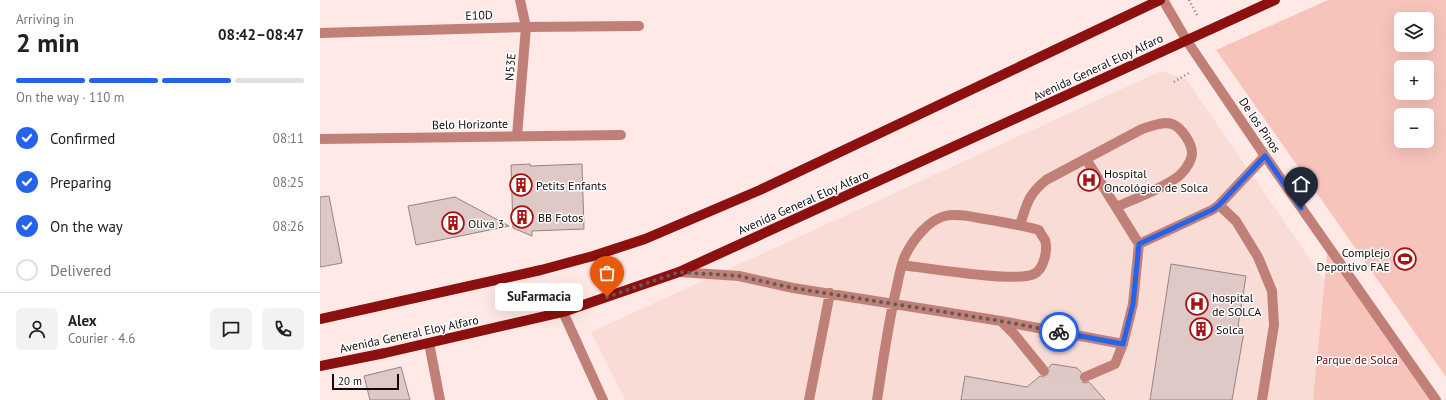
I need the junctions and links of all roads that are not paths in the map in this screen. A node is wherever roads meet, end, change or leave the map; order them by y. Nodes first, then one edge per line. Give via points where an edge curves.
1 (520, 0) edge
2 (1162, 0) edge
3 (1275, 0) edge
4 (639, 26) dead end
5 (526, 27) junction
6 (320, 33) edge
7 (1188, 41) junction
8 (621, 135) dead end
9 (517, 136) junction
10 (320, 139) edge
11 (1265, 156) junction
12 (1086, 159) junction
13 (1219, 205) junction
14 (1116, 207) junction
15 (1020, 225) junction
16 (1139, 244) junction
17 (902, 266) junction
18 (679, 272) junction
19 (830, 294) junction
20 (892, 304) junction
21 (563, 312) junction
22 (320, 319) edge
23 (1001, 321) junction
24 (429, 343) junction
25 (1123, 344) junction
26 (320, 366) edge
27 (1044, 371) tunnel mouth
28 (1085, 377) tunnel mouth
29 (440, 400) edge
30 (603, 400) edge
31 (809, 400) edge
32 (877, 400) edge
33 (1262, 400) edge
34 (1436, 400) edge

1 - 5 street, N53E
2 - 7 street, De los Pinos
2 - 22 main road via 760,190 645,239 541,270
3 - 7 main road, Avenida General Eloy Alfaro
4 - 5 street, E10D
5 - 6 street, E10D
5 - 9 street, N53E
7 - 11 street, De los Pinos
7 - 18 main road, Avenida General Eloy Alfaro
8 - 9 street, Belo Horizonte
9 - 10 street, Belo Horizonte
11 - 13 street
11 - 34 street, De los Pinos
12 - 14 street
12 - 14 street via 1142,129 1159,124 1171,123 1180,128 1187,139 1192,152 1189,163 1180,175
12 - 15 street via 1046,180 1035,189 1026,203
13 - 16 street
13 - 33 street via 1236,221 1258,257 1272,291 1274,325
14 - 16 street
15 - 17 street via 962,215 944,216 933,221 914,242
15 - 17 street via 1038,230 1045,240 1043,262 1034,274 1025,277 1005,276
16 - 25 street via 1133,304
17 - 20 street
18 - 19 street via 739,276
18 - 21 main road, Avenida General Eloy Alfaro
19 - 20 street
19 - 31 street
20 - 23 street
20 - 32 street
21 - 24 main road, Avenida General Eloy Alfaro
21 - 30 street
23 - 25 street
23 - 27 street
24 - 26 main road, Avenida General Eloy Alfaro
24 - 29 street
25 - 28 street via 1115,364

